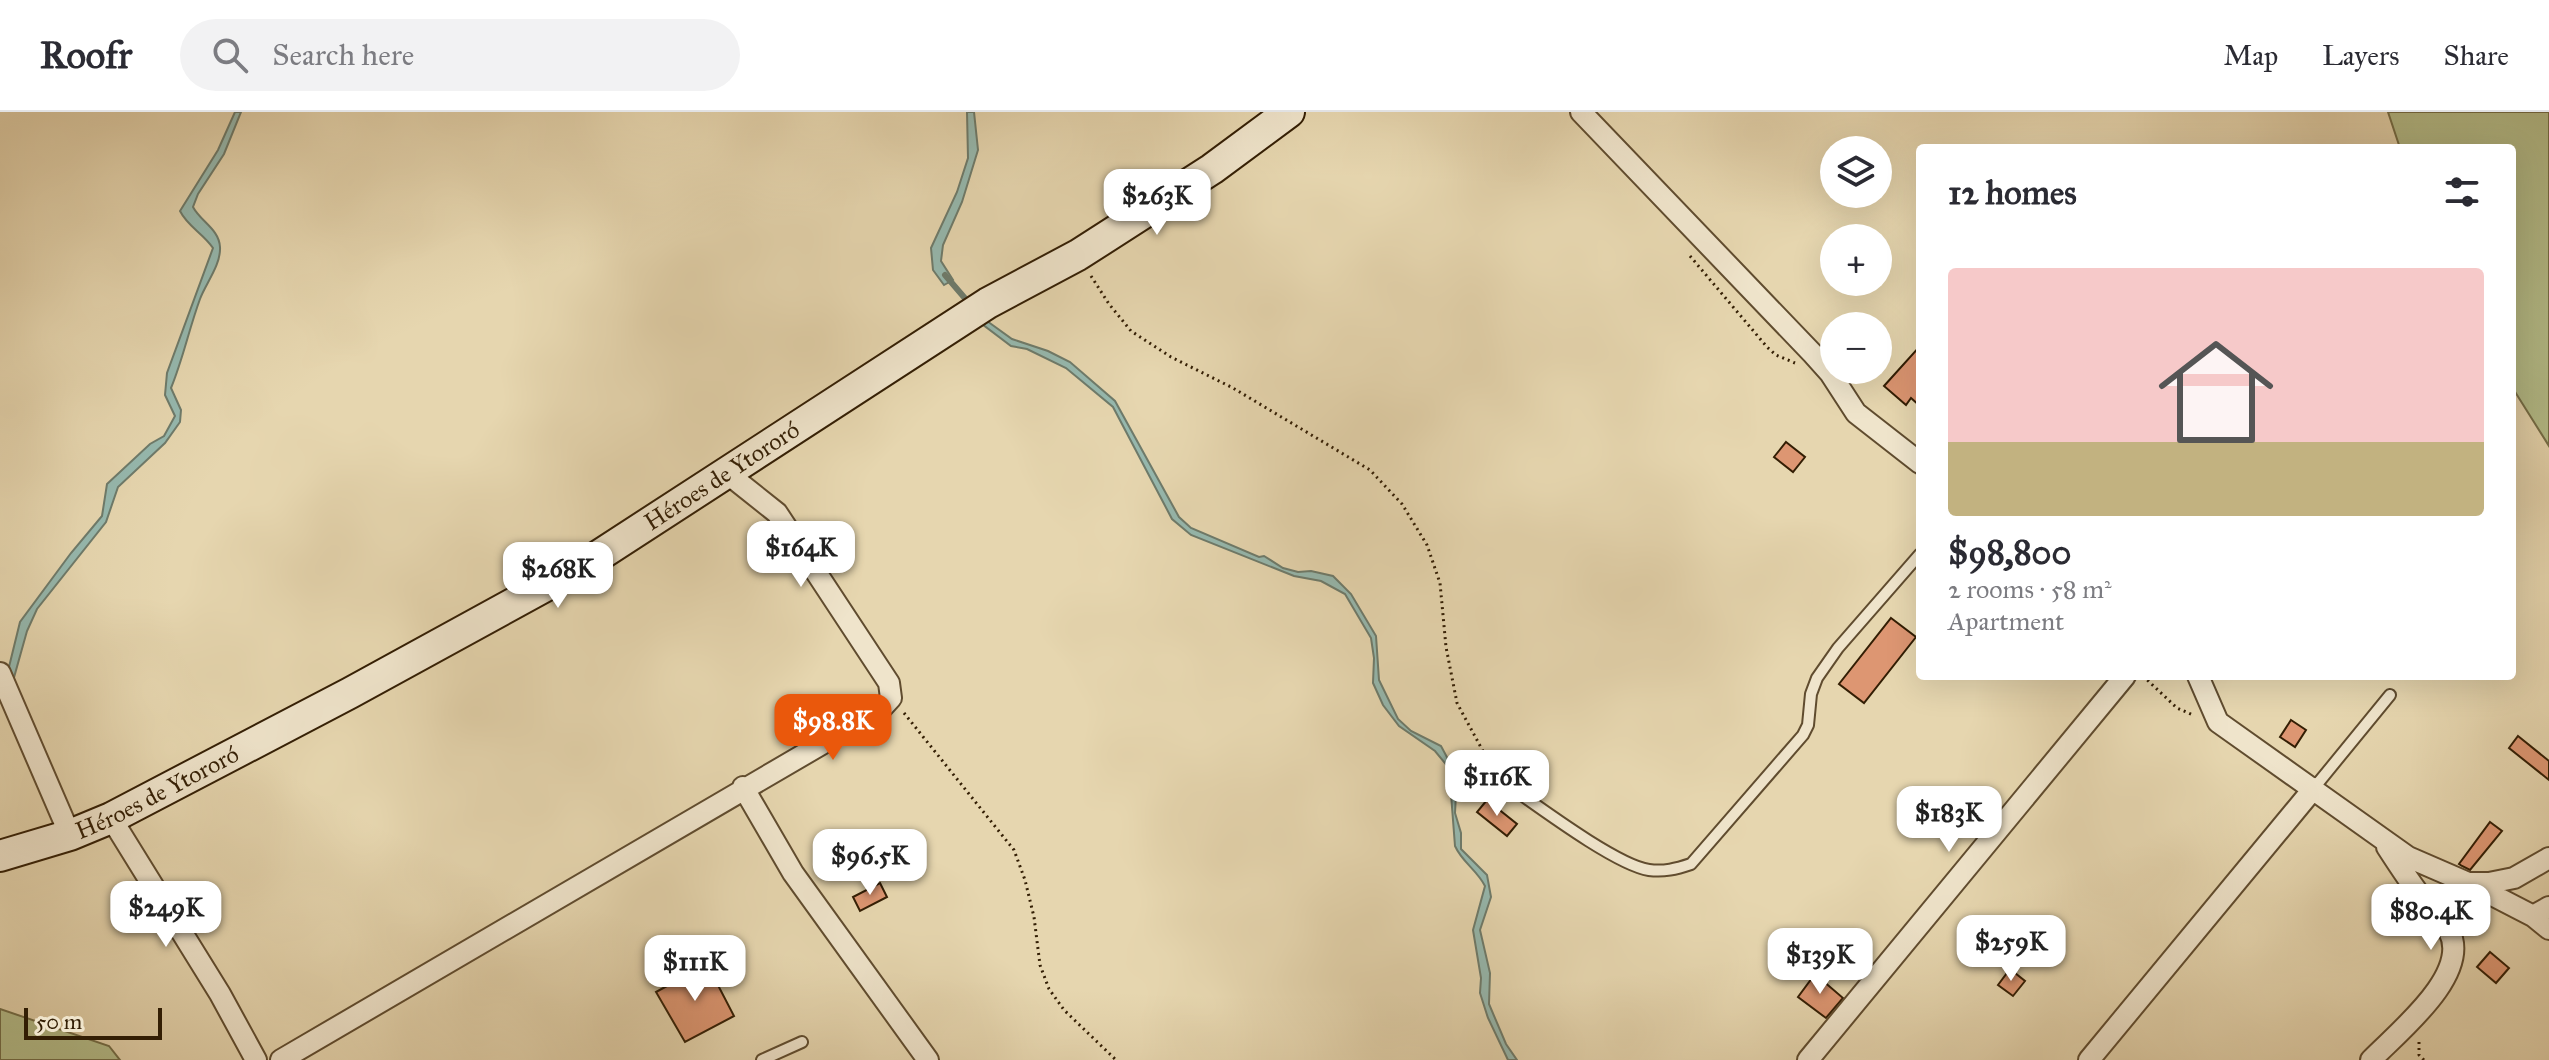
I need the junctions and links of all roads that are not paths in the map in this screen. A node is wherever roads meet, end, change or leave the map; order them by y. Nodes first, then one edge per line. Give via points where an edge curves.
1 (1289, 112) edge
2 (1581, 112) edge
3 (1916, 460) edge
4 (728, 474) junction
5 (1916, 559) edge
6 (0, 674) edge
7 (2122, 680) edge
8 (2199, 680) edge
9 (2390, 695) dead end
10 (1499, 779) road end
11 (743, 787) junction
12 (2314, 788) junction
13 (111, 818) junction
14 (70, 835) junction
15 (2382, 840) junction
16 (0, 856) edge
17 (2549, 858) edge
18 (2468, 883) junction
19 (2541, 912) edge
20 (2549, 929) edge
21 (802, 1042) dead end
22 (256, 1060) edge
23 (281, 1060) edge
24 (762, 1060) edge
25 (928, 1060) edge
26 (1808, 1060) edge
27 (2089, 1060) edge
28 (2371, 1060) edge

1 - 4 main road, Héroes de Ytororó via 1212,169 1078,255 988,303
2 - 3 street via 1813,354 1856,413
4 - 11 street via 777,513 889,683 891,698 880,710
4 - 13 main road, Héroes de Ytororó via 589,562
5 - 10 lane via 1817,678 1803,735 1691,864 1657,871 1619,859
6 - 14 street
7 - 26 street
8 - 12 street via 2218,722
9 - 12 lane
11 - 23 street
11 - 25 street via 793,873
12 - 15 street
12 - 27 street
13 - 14 main road, Héroes de Ytororó
13 - 22 street
14 - 16 main road, Héroes de Ytororó
15 - 18 street
15 - 28 street via 2450,933 2453,953 2449,974
17 - 18 street via 2514,878
18 - 19 street
19 - 20 street
21 - 24 lane

